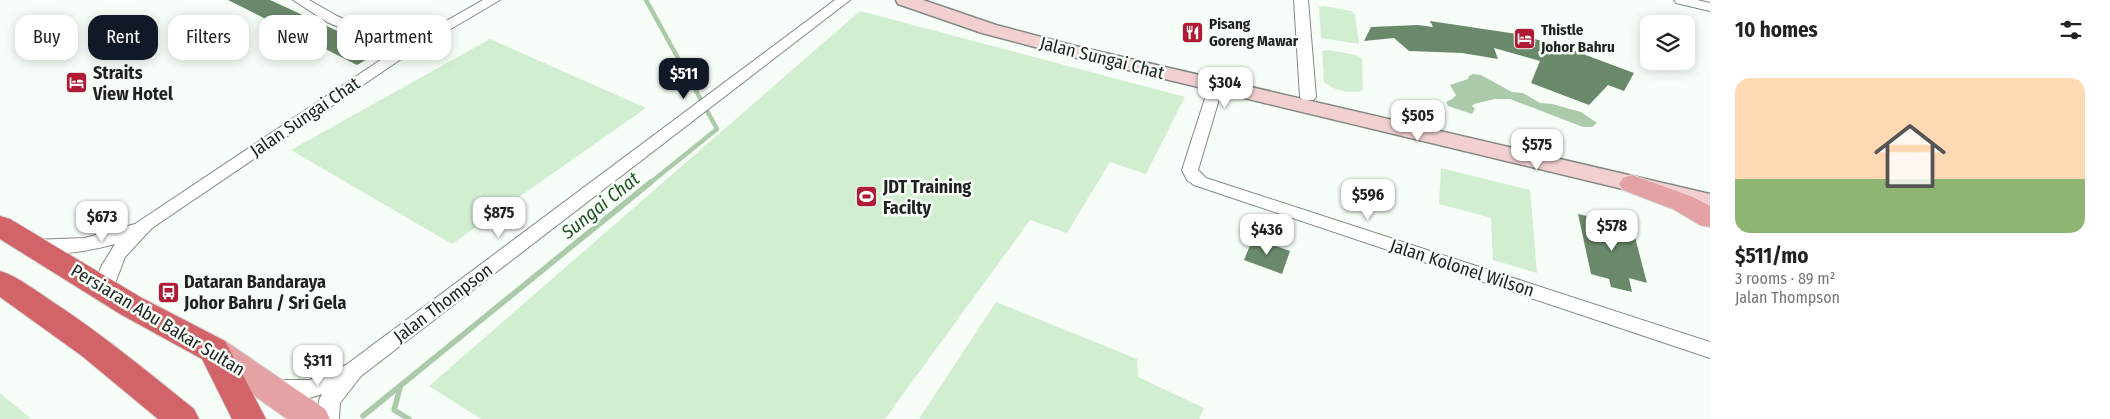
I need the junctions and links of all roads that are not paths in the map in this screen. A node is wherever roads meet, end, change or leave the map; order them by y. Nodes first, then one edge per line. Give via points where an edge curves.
1 (300, 0) edge
2 (493, 0) edge
3 (843, 0) edge
4 (905, 0) edge
5 (950, 0) edge
6 (1301, 0) edge
7 (1681, 0) edge
8 (1710, 7) edge
9 (337, 21) edge
10 (451, 24) edge
11 (390, 60) edge
12 (1216, 86) junction
13 (1308, 97) junction
14 (1632, 184) junction
15 (1710, 190) edge
16 (1710, 202) edge
17 (1710, 218) edge
18 (146, 224) junction
19 (0, 226) edge
20 (33, 246) junction
21 (0, 282) edge
22 (104, 289) junction
23 (214, 350) junction
24 (1710, 350) edge
25 (353, 371) junction
26 (269, 388) junction
27 (182, 419) edge
28 (249, 419) edge
29 (314, 419) edge
30 (328, 419) edge

1 - 9 street
2 - 10 street, Jalan Sungai Chat
3 - 25 street, Jalan Thompson
4 - 12 main road, Jalan Sungai Chat via 1008,34
5 - 13 main road, Jalan Sungai Chat via 1124,52
6 - 13 street
7 - 8 street
11 - 18 street, Jalan Sungai Chat
12 - 14 main road, Jalan Sungai Chat
12 - 24 street, Jalan Kolonel Wilson via 1190,170 1191,175 1209,186
13 - 15 main road, Jalan Sungai Chat
14 - 16 main road, Jalan Sungai Chat
14 - 17 main road via 1683,203
18 - 20 street, Jalan Sungai Chat via 102,242 74,247
18 - 22 street, Jalan Sungai Chat via 116,254 108,268
19 - 20 highway, Persiaran Abu Bakar Sultan
20 - 22 highway, Persiaran Abu Bakar Sultan
21 - 27 highway via 35,304
22 - 23 highway, Persiaran Abu Bakar Sultan
23 - 26 main road, Persiaran Abu Bakar Sultan
23 - 28 highway
25 - 26 street, Jalan Thompson via 312,389
25 - 30 street, Jalan Thompson via 330,400
26 - 29 main road, Persiaran Abu Bakar Sultan

